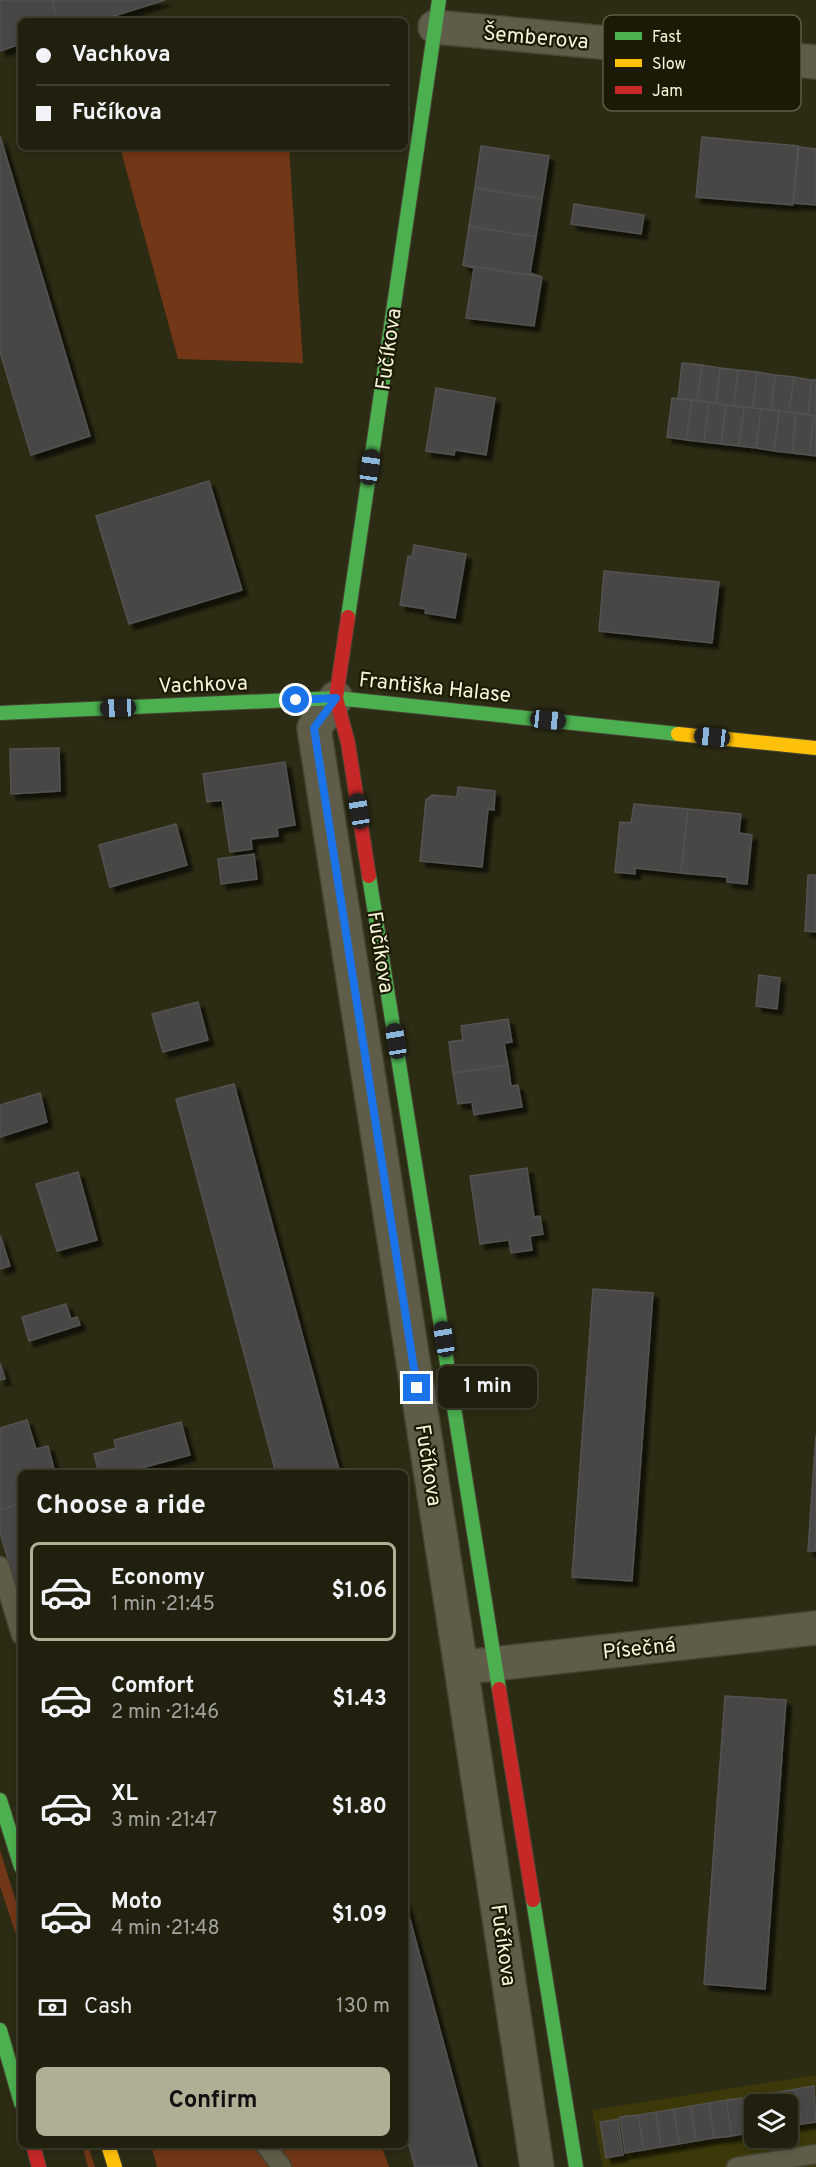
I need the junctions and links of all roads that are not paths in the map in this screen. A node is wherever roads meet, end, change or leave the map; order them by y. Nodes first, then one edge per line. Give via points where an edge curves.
1 (437, 14) edge
2 (603, 35) edge
3 (801, 60) edge
4 (816, 62) edge
5 (336, 698) junction
6 (0, 713) edge
7 (816, 748) edge
8 (0, 1566) edge
9 (18, 1625) edge
10 (816, 1628) edge
11 (495, 1664) junction
12 (461, 1667) junction
13 (0, 1800) edge
14 (18, 1857) edge
15 (0, 2030) edge
16 (18, 2093) edge
17 (34, 2148) edge
18 (109, 2148) edge
19 (267, 2148) edge
20 (816, 2154) edge
21 (39, 2167) edge
22 (115, 2167) edge
23 (282, 2167) edge
24 (537, 2167) edge
25 (576, 2167) edge
26 (736, 2167) edge

1 - 2 street, Šemberova
1 - 5 street, Fučíkova
3 - 4 street, Šemberova
5 - 6 street, Vachkova
5 - 7 street, Františka Halase
5 - 11 street, Fučíkova via 350,754
5 - 12 street, Fučíkova via 314,728
8 - 9 lane
10 - 11 street, Písečná
11 - 12 street, Písečná
11 - 25 street, Fučíkova
12 - 24 street, Fučíkova
13 - 14 street
15 - 16 street
17 - 21 street
18 - 22 street
19 - 23 lane
20 - 26 lane

